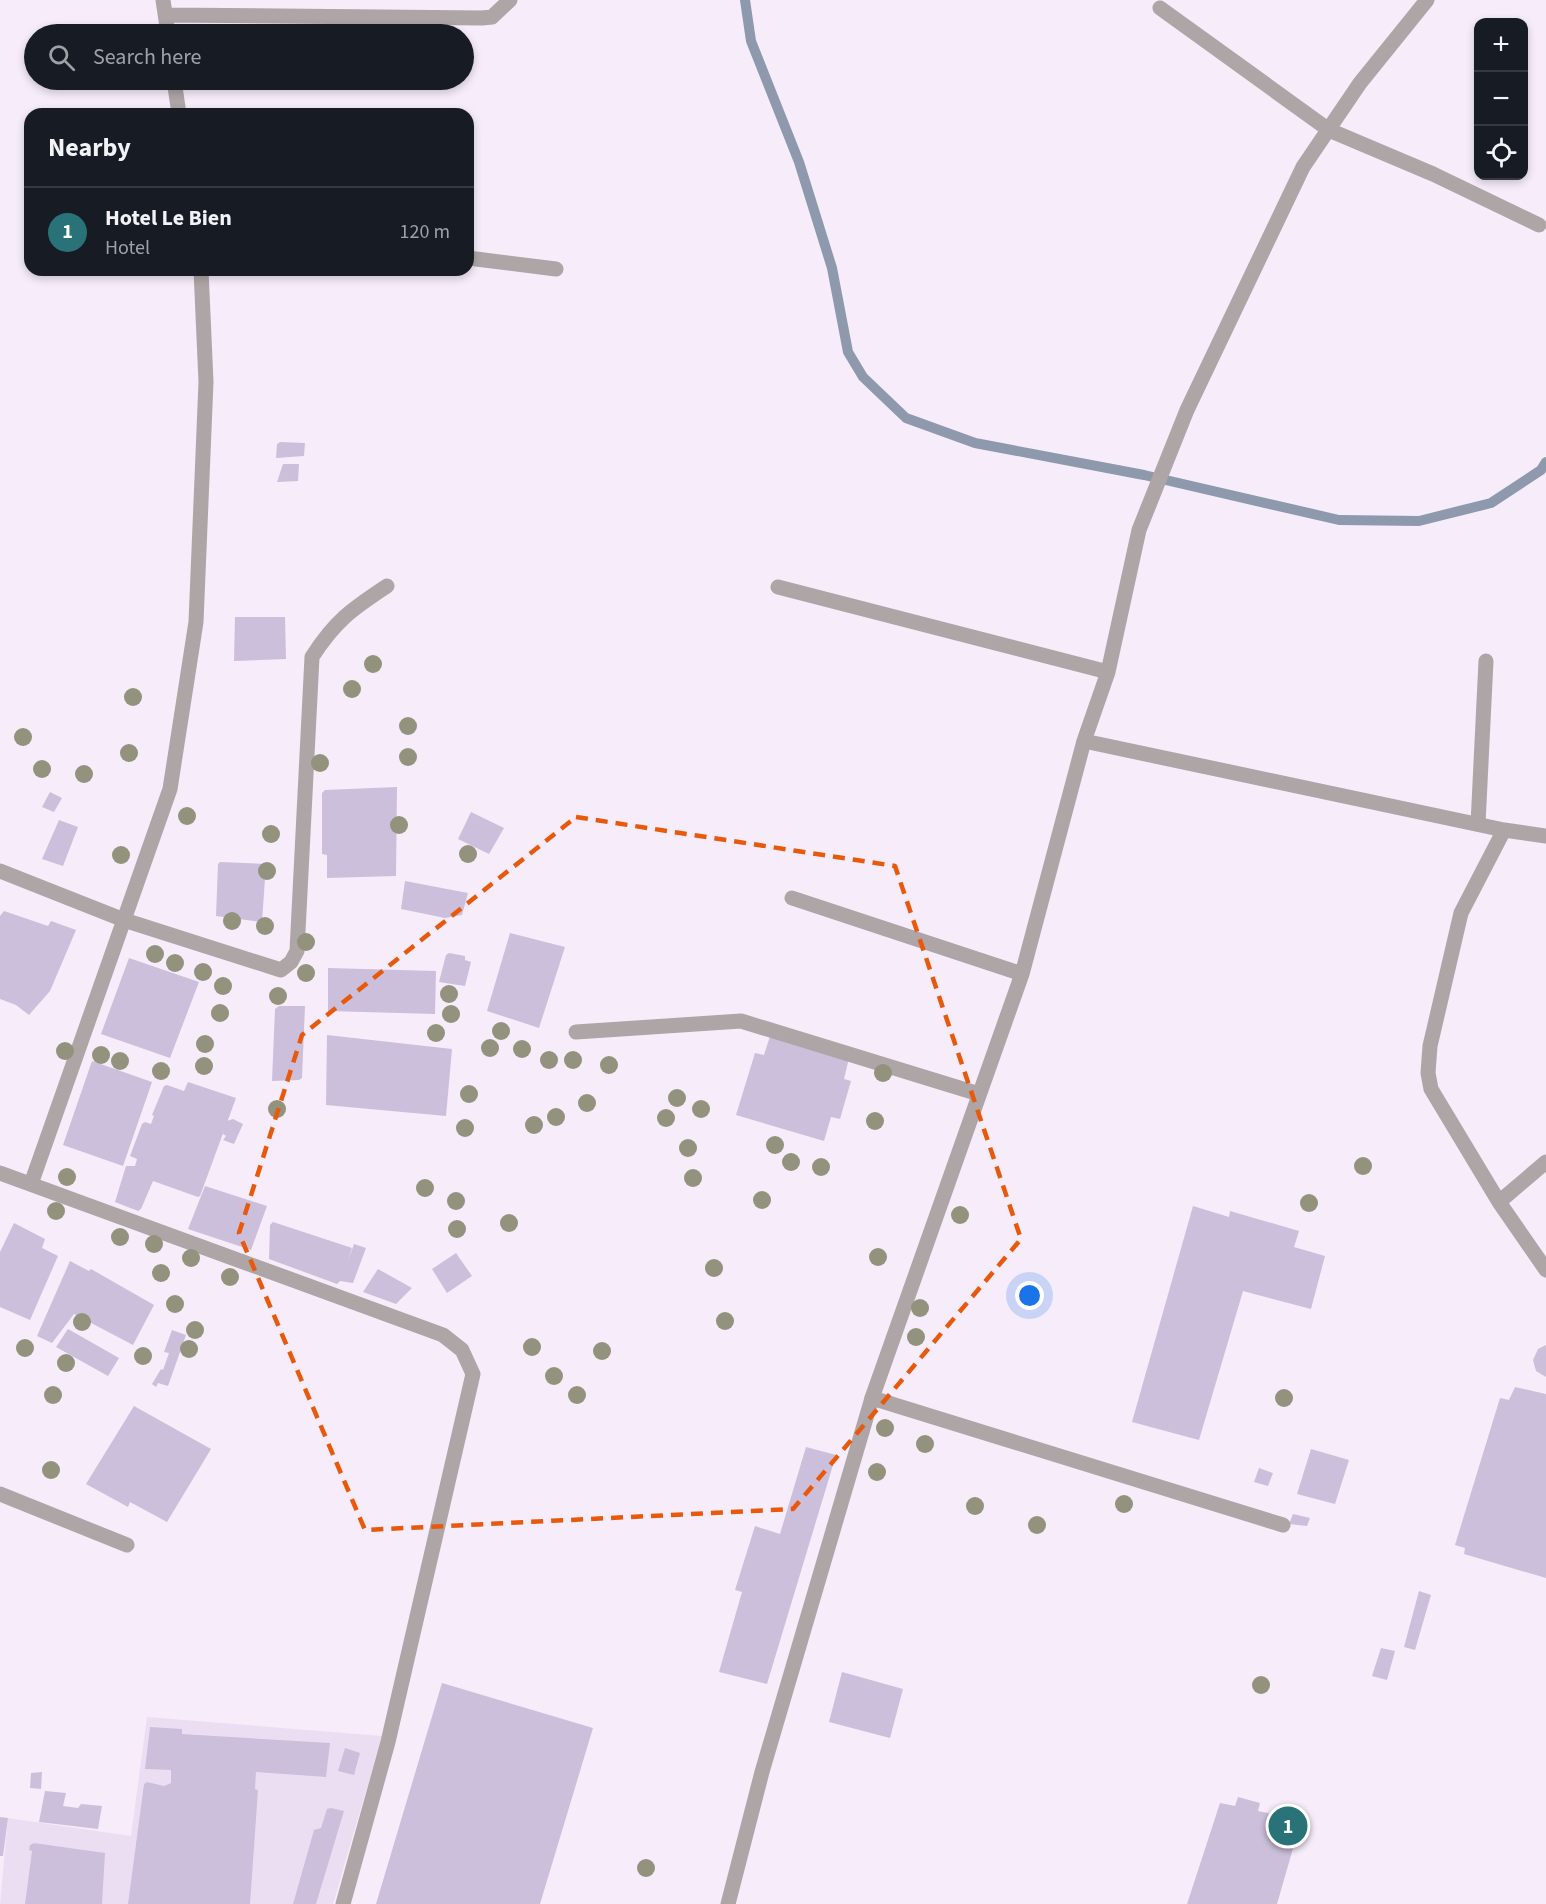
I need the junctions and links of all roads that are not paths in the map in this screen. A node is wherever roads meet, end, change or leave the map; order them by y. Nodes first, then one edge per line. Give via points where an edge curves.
1 (510, 0) edge
2 (1427, 0) edge
3 (164, 8) edge
4 (1160, 8) dead end
5 (166, 24) edge
6 (175, 90) edge
7 (178, 108) edge
8 (1329, 130) junction
9 (1539, 225) dead end
10 (474, 259) edge
11 (556, 269) dead end
12 (201, 276) edge
13 (387, 585) dead end
14 (778, 587) dead end
15 (1486, 662) dead end
16 (1108, 672) junction
17 (1084, 741) junction
18 (1478, 824) junction
19 (1504, 830) junction
20 (1546, 836) edge
21 (0, 871) edge
22 (792, 898) dead end
23 (124, 920) junction
24 (1022, 974) junction
25 (576, 1032) dead end
26 (979, 1094) junction
27 (1546, 1162) edge
28 (0, 1173) edge
29 (31, 1184) junction
30 (1499, 1202) junction
31 (1546, 1270) edge
32 (872, 1398) junction
33 (0, 1494) edge
34 (1283, 1525) dead end
35 (127, 1545) dead end
36 (343, 1904) edge
37 (728, 1904) edge

1 - 3 street via 492,17 482,18
2 - 8 street via 1360,83
3 - 5 street
4 - 8 street
6 - 7 street
8 - 9 street
8 - 16 street via 1303,167 1187,410 1139,530
10 - 11 street
12 - 23 street via 206,382 196,622 170,789
13 - 23 street via 348,611 328,631 312,657 297,951 291,962 281,970
14 - 16 street
15 - 18 street
16 - 17 street
17 - 18 street
17 - 24 street
18 - 19 street
19 - 20 street
19 - 30 street via 1461,913 1430,1046 1428,1073 1431,1089
21 - 23 street
22 - 24 street
23 - 29 street
24 - 26 street
25 - 26 street via 741,1021
26 - 32 street
27 - 30 street
28 - 29 street
29 - 36 street via 443,1335 462,1350 473,1374 388,1743
30 - 31 street
32 - 34 street
32 - 37 street via 762,1772
33 - 35 street

